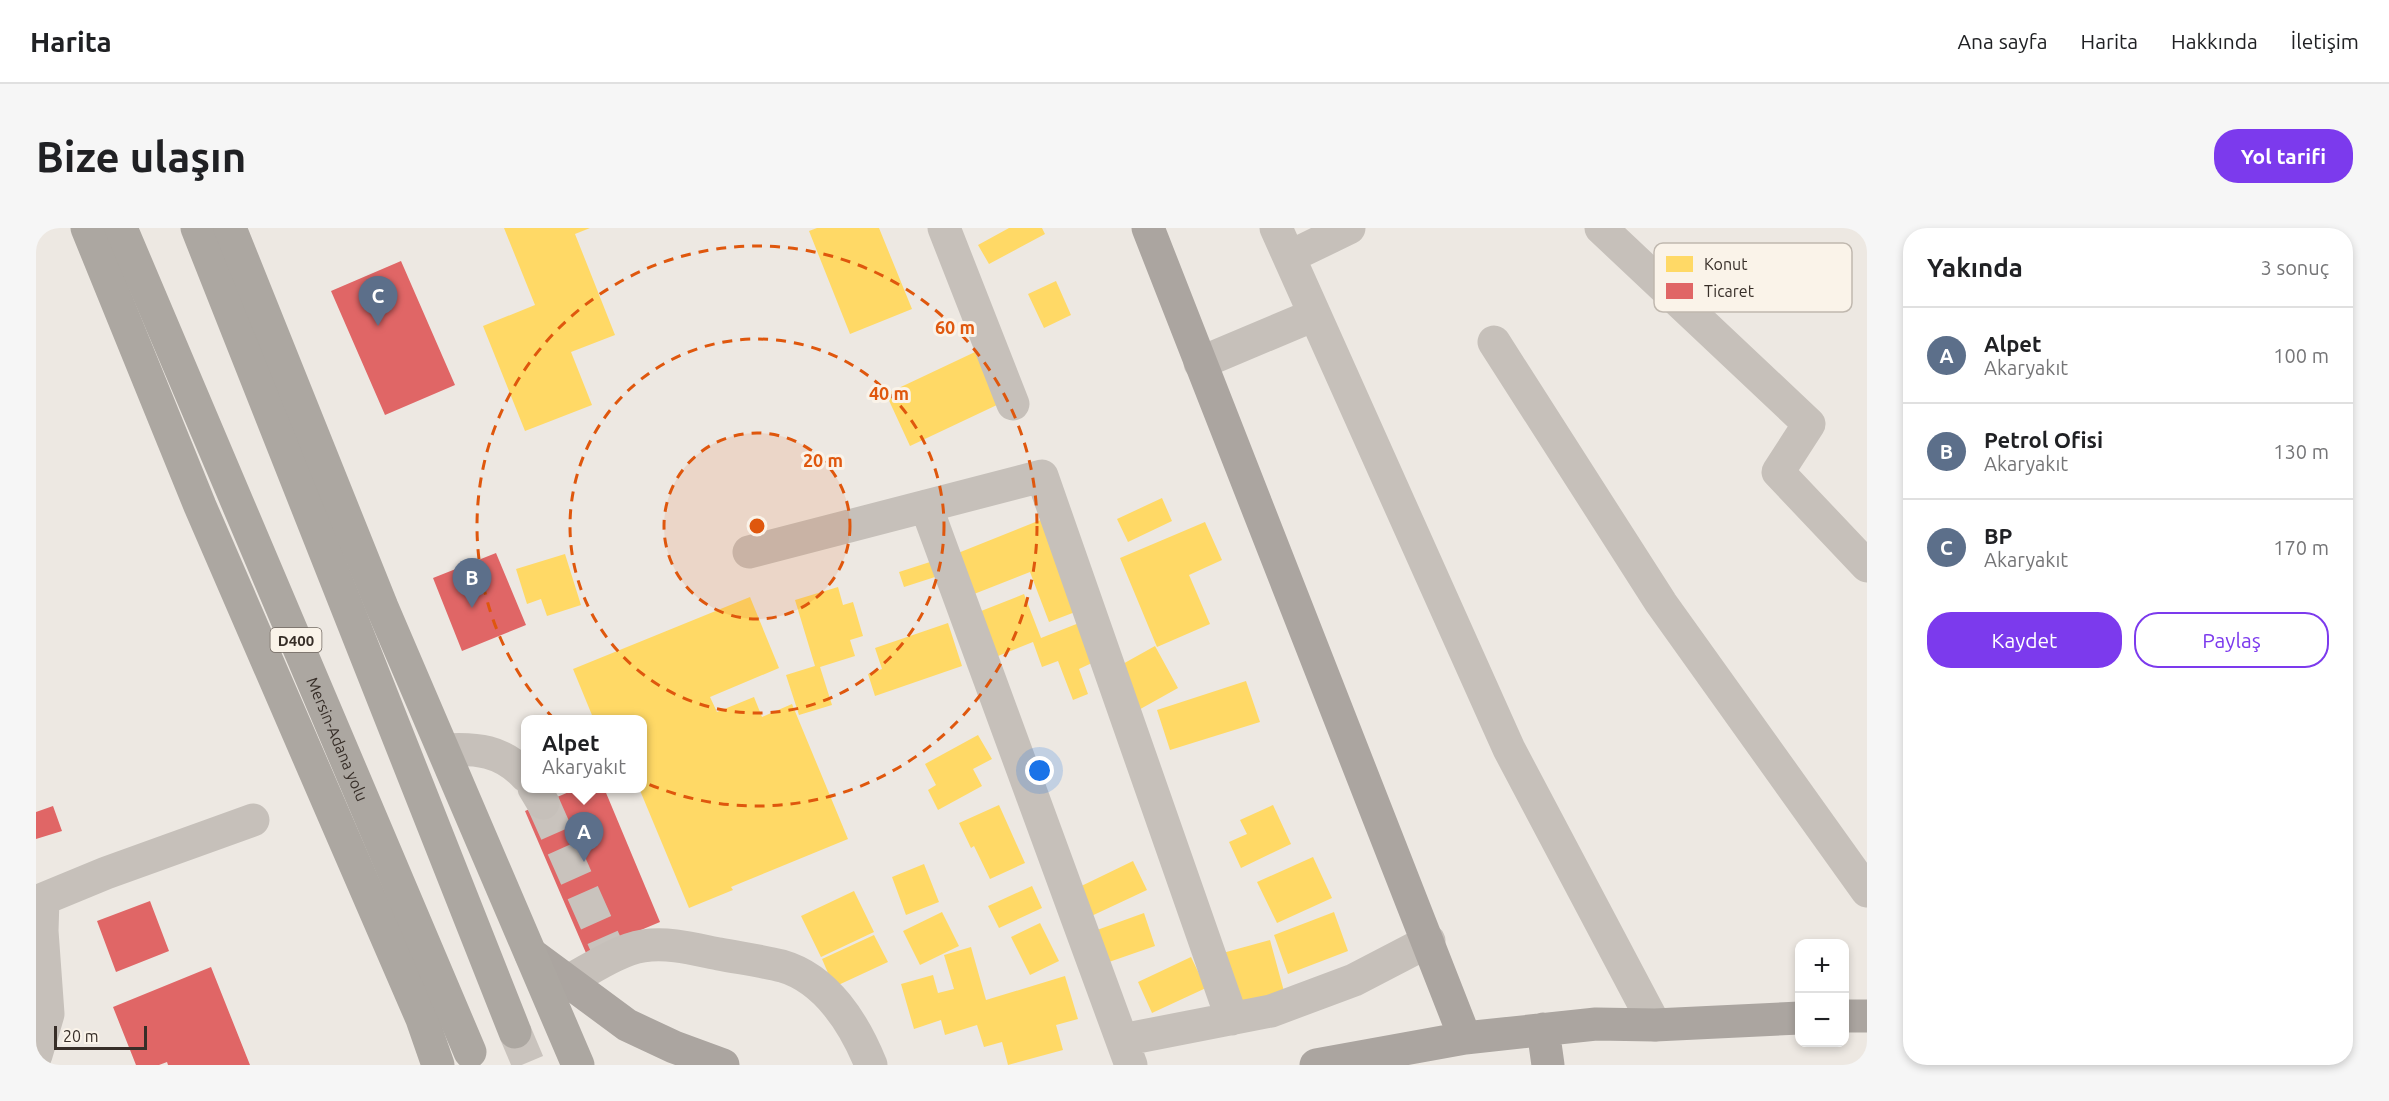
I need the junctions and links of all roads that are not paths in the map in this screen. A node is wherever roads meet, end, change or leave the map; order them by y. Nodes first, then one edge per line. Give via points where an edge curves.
1 (87, 228) edge
2 (121, 228) edge
3 (197, 228) edge
4 (230, 228) edge
5 (944, 228) edge
6 (1148, 228) edge
7 (1350, 228) edge
8 (1601, 228) edge
9 (1282, 242) edge
10 (1654, 278) edge
11 (1690, 312) edge
12 (1314, 315) junction
13 (1494, 342) dead end
14 (1200, 363) junction
15 (1013, 404) dead end
16 (926, 506) junction
17 (749, 552) dead end
18 (1867, 566) edge
19 (444, 750) junction
20 (521, 772) edge
21 (254, 820) dead end
22 (1867, 891) edge
23 (1429, 941) junction
24 (562, 996) junction
25 (1795, 1018) edge
26 (1232, 1019) junction
27 (1655, 1024) junction
28 (1543, 1029) junction
29 (515, 1032) tunnel mouth
30 (1465, 1038) junction
31 (470, 1052) dead end
32 (1126, 1053) edge
33 (36, 1055) edge
34 (1409, 1057) edge
35 (438, 1065) edge
36 (557, 1065) edge
37 (578, 1065) edge
38 (723, 1065) edge
39 (871, 1065) edge
40 (1316, 1065) edge
41 (1548, 1065) edge

1 - 35 highway via 200,506 417,1008
2 - 31 highway, Mersin-Adana yolu / D400
3 - 29 highway
4 - 19 highway via 382,607
5 - 15 street
6 - 14 main road
7 - 9 street
8 - 10 street
9 - 12 street
11 - 18 street via 1809,424 1778,472
12 - 14 street
12 - 27 street via 1509,749
13 - 22 street via 1661,603
14 - 23 main road
16 - 17 street
16 - 26 street via 1042,476
16 - 32 street
19 - 20 street via 486,750 506,759
19 - 24 highway via 531,954
21 - 33 street via 43,899 48,1014
23 - 26 street via 1364,976 1313,997
23 - 30 main road
24 - 36 highway
24 - 37 highway
24 - 38 main road
24 - 39 street via 610,951 640,946 683,946 784,967 805,977 831,998 854,1030
25 - 27 main road
26 - 32 street
27 - 28 main road
28 - 30 main road
28 - 41 main road
30 - 34 main road
34 - 40 main road

